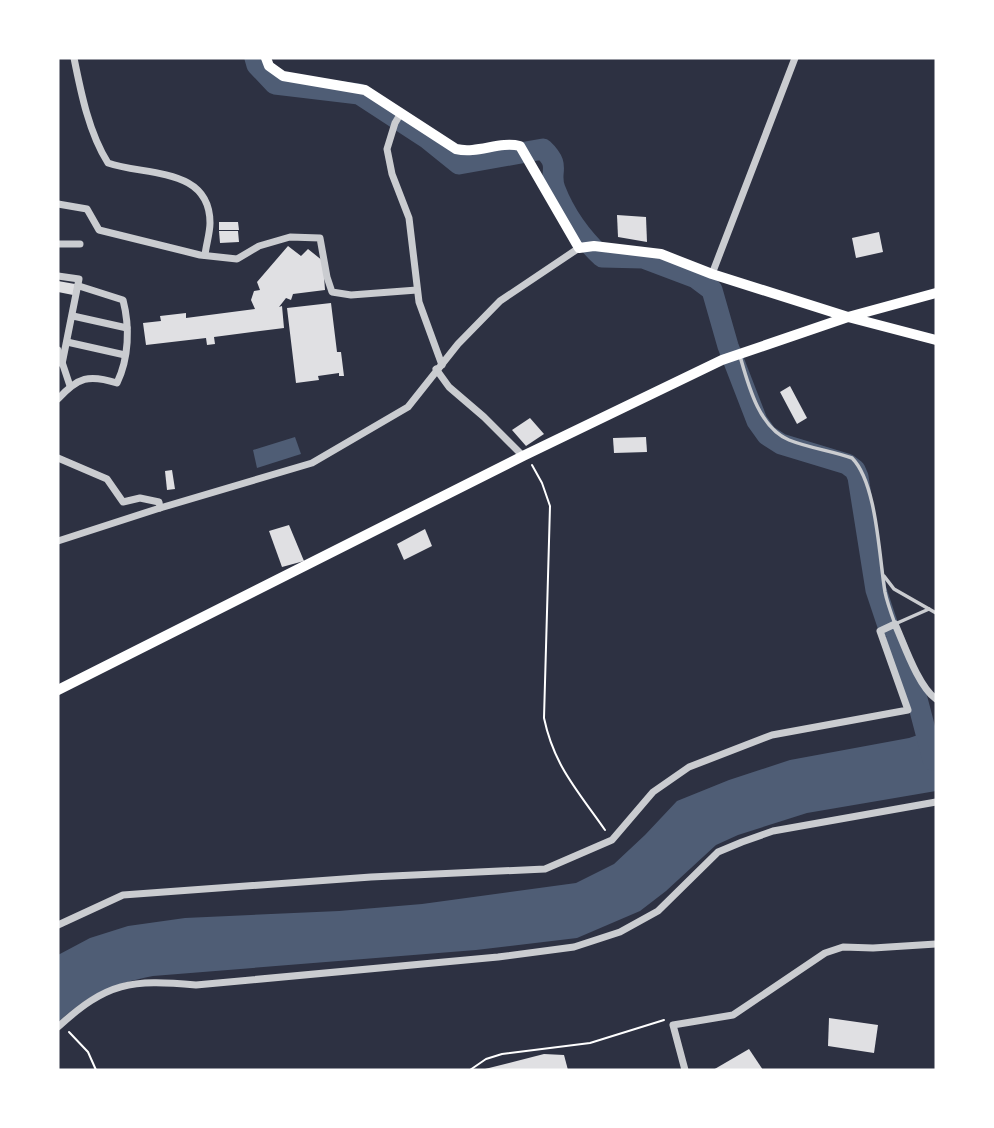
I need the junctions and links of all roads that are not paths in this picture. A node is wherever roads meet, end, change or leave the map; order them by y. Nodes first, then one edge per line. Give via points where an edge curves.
1 (74, 58) edge
2 (266, 58) edge
3 (795, 58) edge
4 (399, 117) junction
5 (58, 204) edge
6 (58, 244) edge
7 (80, 244) dead end
8 (586, 246) junction
9 (205, 255) junction
10 (712, 274) junction
11 (58, 276) edge
12 (79, 286) junction
13 (417, 290) junction
14 (936, 293) edge
15 (73, 316) junction
16 (848, 317) junction
17 (127, 328) junction
18 (936, 340) edge
19 (67, 342) junction
20 (58, 350) edge
21 (125, 355) junction
22 (738, 355) junction
23 (62, 364) junction
24 (439, 367) junction
25 (69, 386) junction
26 (58, 399) edge
27 (523, 456) junction
28 (58, 458) edge
29 (160, 508) junction
30 (58, 541) edge
31 (883, 575) junction
32 (929, 609) junction
33 (936, 613) edge
34 (895, 624) junction
35 (58, 690) edge
36 (936, 699) edge
37 (936, 802) edge
38 (58, 925) edge
39 (936, 944) edge
40 (60, 1025) edge
41 (685, 1070) edge

1 - 9 street via 98,148 108,163 180,178 204,197 210,222
2 - 4 main road via 283,76 365,90
3 - 10 street
4 - 8 main road via 468,152 520,146
4 - 13 street via 387,149 408,218
5 - 9 street via 87,209 99,230
6 - 7 street
8 - 10 main road via 661,254
8 - 24 street via 500,301
9 - 13 street via 237,259 259,246 290,237 320,238 332,292
10 - 16 main road
11 - 12 street via 79,279
12 - 15 street
12 - 17 street via 123,300
13 - 24 street
14 - 16 main road
15 - 17 street
15 - 19 street
16 - 18 main road
16 - 22 main road
17 - 21 street
19 - 21 street
19 - 23 street
20 - 23 street
21 - 25 street via 117,383 85,378
22 - 27 main road
22 - 31 lane via 765,421 774,430 787,439 852,458 859,465 869,492
23 - 25 street
24 - 27 street via 449,387
24 - 29 street via 408,407 312,463
25 - 26 street
27 - 35 main road
28 - 29 street via 107,479 123,502 140,498 159,502
29 - 30 street
31 - 32 lane via 894,589
31 - 34 lane
32 - 33 lane
32 - 34 lane
34 - 36 street via 921,680
34 - 38 street via 880,631 908,710 772,735 688,767 653,792 612,840 545,869 123,895
37 - 40 street via 773,831 742,842 718,852 658,911 620,932 573,947 196,985 131,984 98,996
39 - 41 street via 844,947 825,953 733,1015 673,1025

